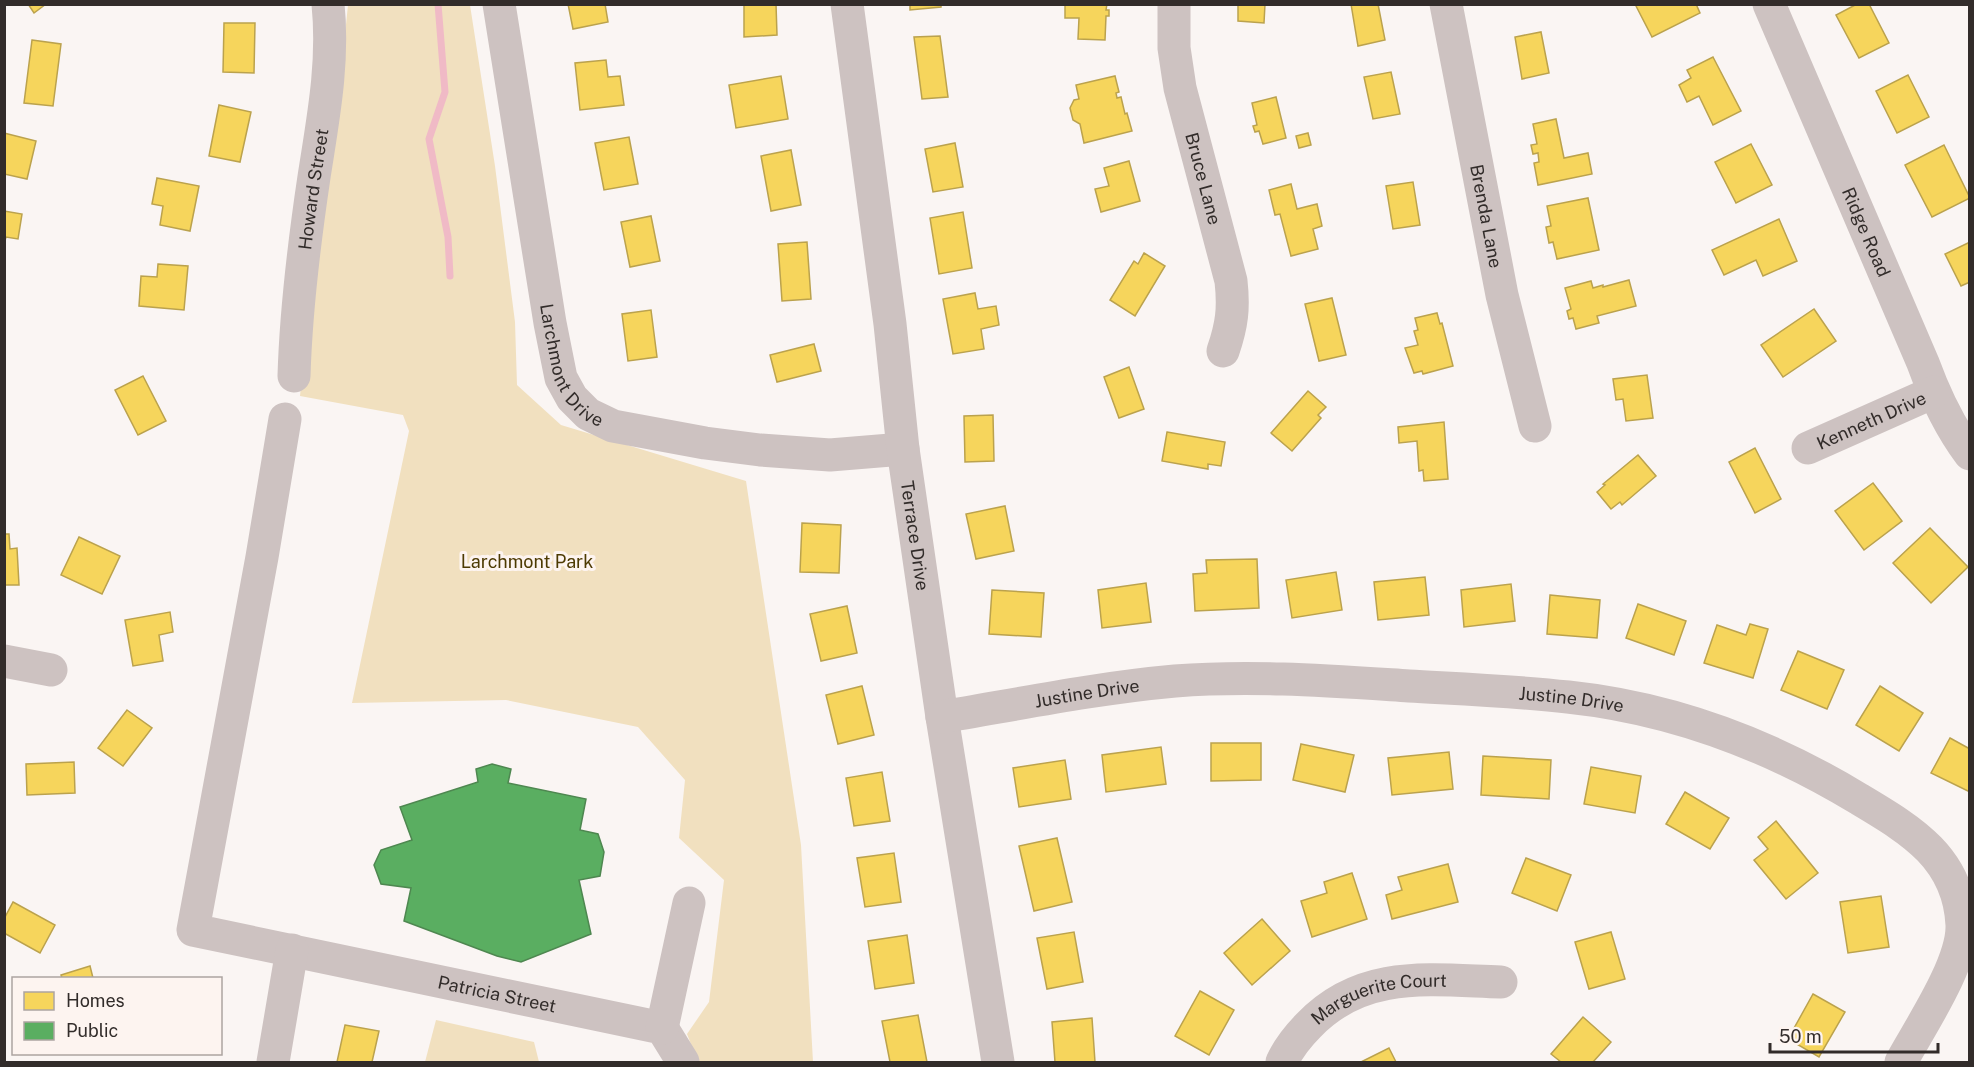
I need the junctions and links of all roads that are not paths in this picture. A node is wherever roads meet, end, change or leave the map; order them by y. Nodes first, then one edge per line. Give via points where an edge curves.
1 (328, 4) edge
2 (499, 4) edge
3 (846, 4) edge
4 (1174, 4) edge
5 (1446, 4) edge
6 (1769, 4) edge
7 (1223, 351) dead end
8 (294, 376) dead end
9 (1934, 392) junction
10 (285, 419) dead end
11 (1535, 426) dead end
12 (1808, 448) dead end
13 (903, 449) junction
14 (1970, 454) edge
15 (4, 661) edge
16 (51, 669) dead end
17 (942, 717) junction
18 (689, 903) dead end
19 (292, 950) junction
20 (1501, 982) dead end
21 (662, 1028) junction
22 (273, 1062) edge
23 (683, 1062) edge
24 (998, 1062) edge
25 (1282, 1062) edge
26 (1901, 1062) edge

1 - 8 street, Howard Street via 331,66 304,242 295,321
2 - 13 street, Larchmont Drive via 550,323 561,378 572,398 588,414 613,426 705,443 830,455
3 - 13 street, Terrace Drive
4 - 7 street, Bruce Lane via 1174,48 1180,88 1234,302
5 - 11 street, Brenda Lane via 1502,295
6 - 9 street, Ridge Road
9 - 12 street, Kenneth Drive
9 - 14 street, Ridge Road
10 - 19 street, Patricia Street via 193,930
13 - 17 street, Terrace Drive
15 - 16 street
17 - 24 street, Terrace Drive
17 - 26 street, Justine Drive via 1169,682 1211,678 1302,679 1571,697 1679,718 1746,741 1826,779 1901,823 1945,866 1956,889 1962,928 1958,955
18 - 21 street
19 - 21 street, Patricia Street
19 - 22 street
20 - 25 street, Marguerite Court via 1407,980 1366,988 1319,1014
21 - 23 street

